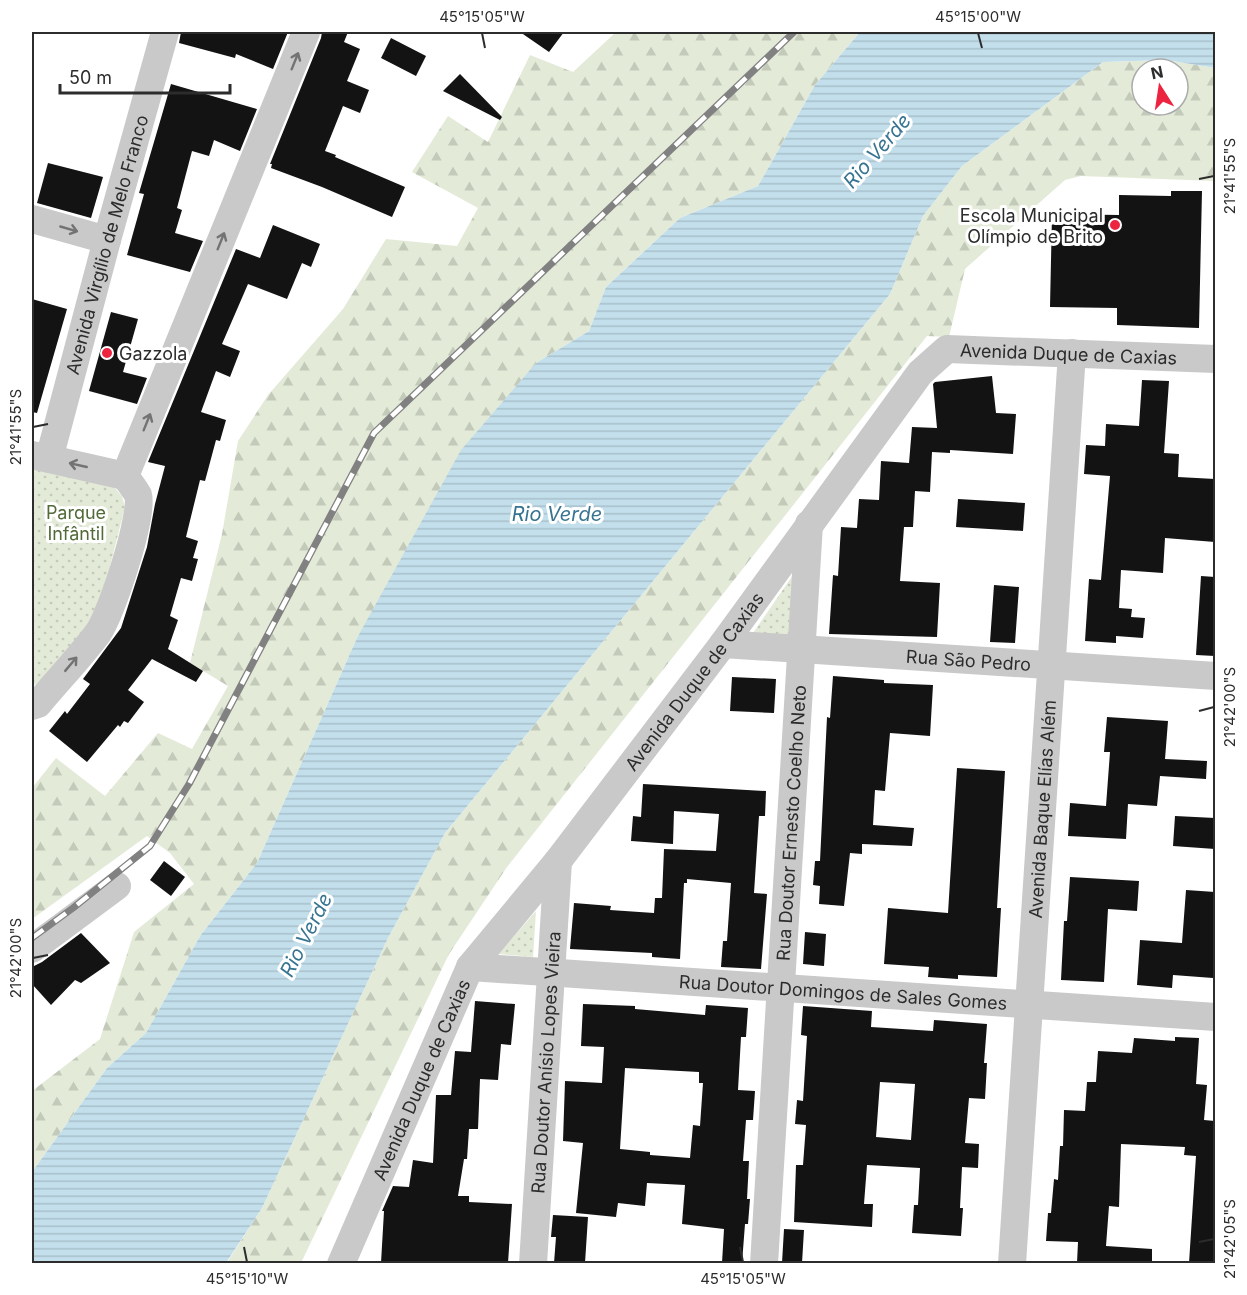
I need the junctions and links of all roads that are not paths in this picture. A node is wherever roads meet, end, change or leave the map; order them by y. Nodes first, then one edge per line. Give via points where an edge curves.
1 (165, 32) edge
2 (306, 32) edge
3 (32, 219) edge
4 (106, 240) junction
5 (1072, 353) junction
6 (1215, 359) edge
7 (40, 457) edge
8 (125, 476) junction
9 (809, 524) junction
10 (723, 644) junction
11 (801, 649) junction
12 (1051, 666) junction
13 (1215, 676) edge
14 (32, 706) edge
15 (558, 861) junction
16 (117, 886) dead end
17 (32, 949) edge
18 (470, 967) junction
19 (551, 973) junction
20 (781, 988) junction
21 (1029, 1005) junction
22 (1215, 1017) edge
23 (341, 1263) edge
24 (533, 1263) edge
25 (764, 1263) edge
26 (1012, 1263) edge

1 - 4 street, Avenida Virgílio de Melo Franco
8 -> 2 street
3 -> 4 street
4 - 7 street, Avenida Virgílio de Melo Franco
5 - 6 street, Avenida Duque de Caxias
5 - 9 street, Avenida Duque de Caxias via 946,349 920,373
5 - 12 street, Avenida Baque Elías Além
8 -> 7 street
14 -> 8 street via 38,704 99,631 107,616 139,508 137,495
9 - 10 street, Avenida Duque de Caxias
9 - 11 street, Rua Doutor Ernesto Coelho Neto
10 - 11 street, Rua São Pedro
10 - 15 street, Avenida Duque de Caxias
11 - 12 street, Rua São Pedro
11 - 20 street, Rua Doutor Ernesto Coelho Neto
12 - 13 street, Rua São Pedro
12 - 21 street, Avenida Baque Elías Além
15 - 18 street, Avenida Duque de Caxias
15 - 19 street, Rua Doutor Anísio Lopes Vieira
16 - 17 street
18 - 19 street, Rua Doutor Domingos de Sales Gomes
18 - 23 street, Avenida Duque de Caxias
19 - 20 street, Rua Doutor Domingos de Sales Gomes
19 - 24 street, Rua Doutor Anísio Lopes Vieira
20 - 21 street, Rua Doutor Domingos de Sales Gomes
20 - 25 street, Rua Doutor Ernesto Coelho Neto
21 - 22 street, Rua Doutor Domingos de Sales Gomes
21 - 26 street, Avenida Baque Elías Além

